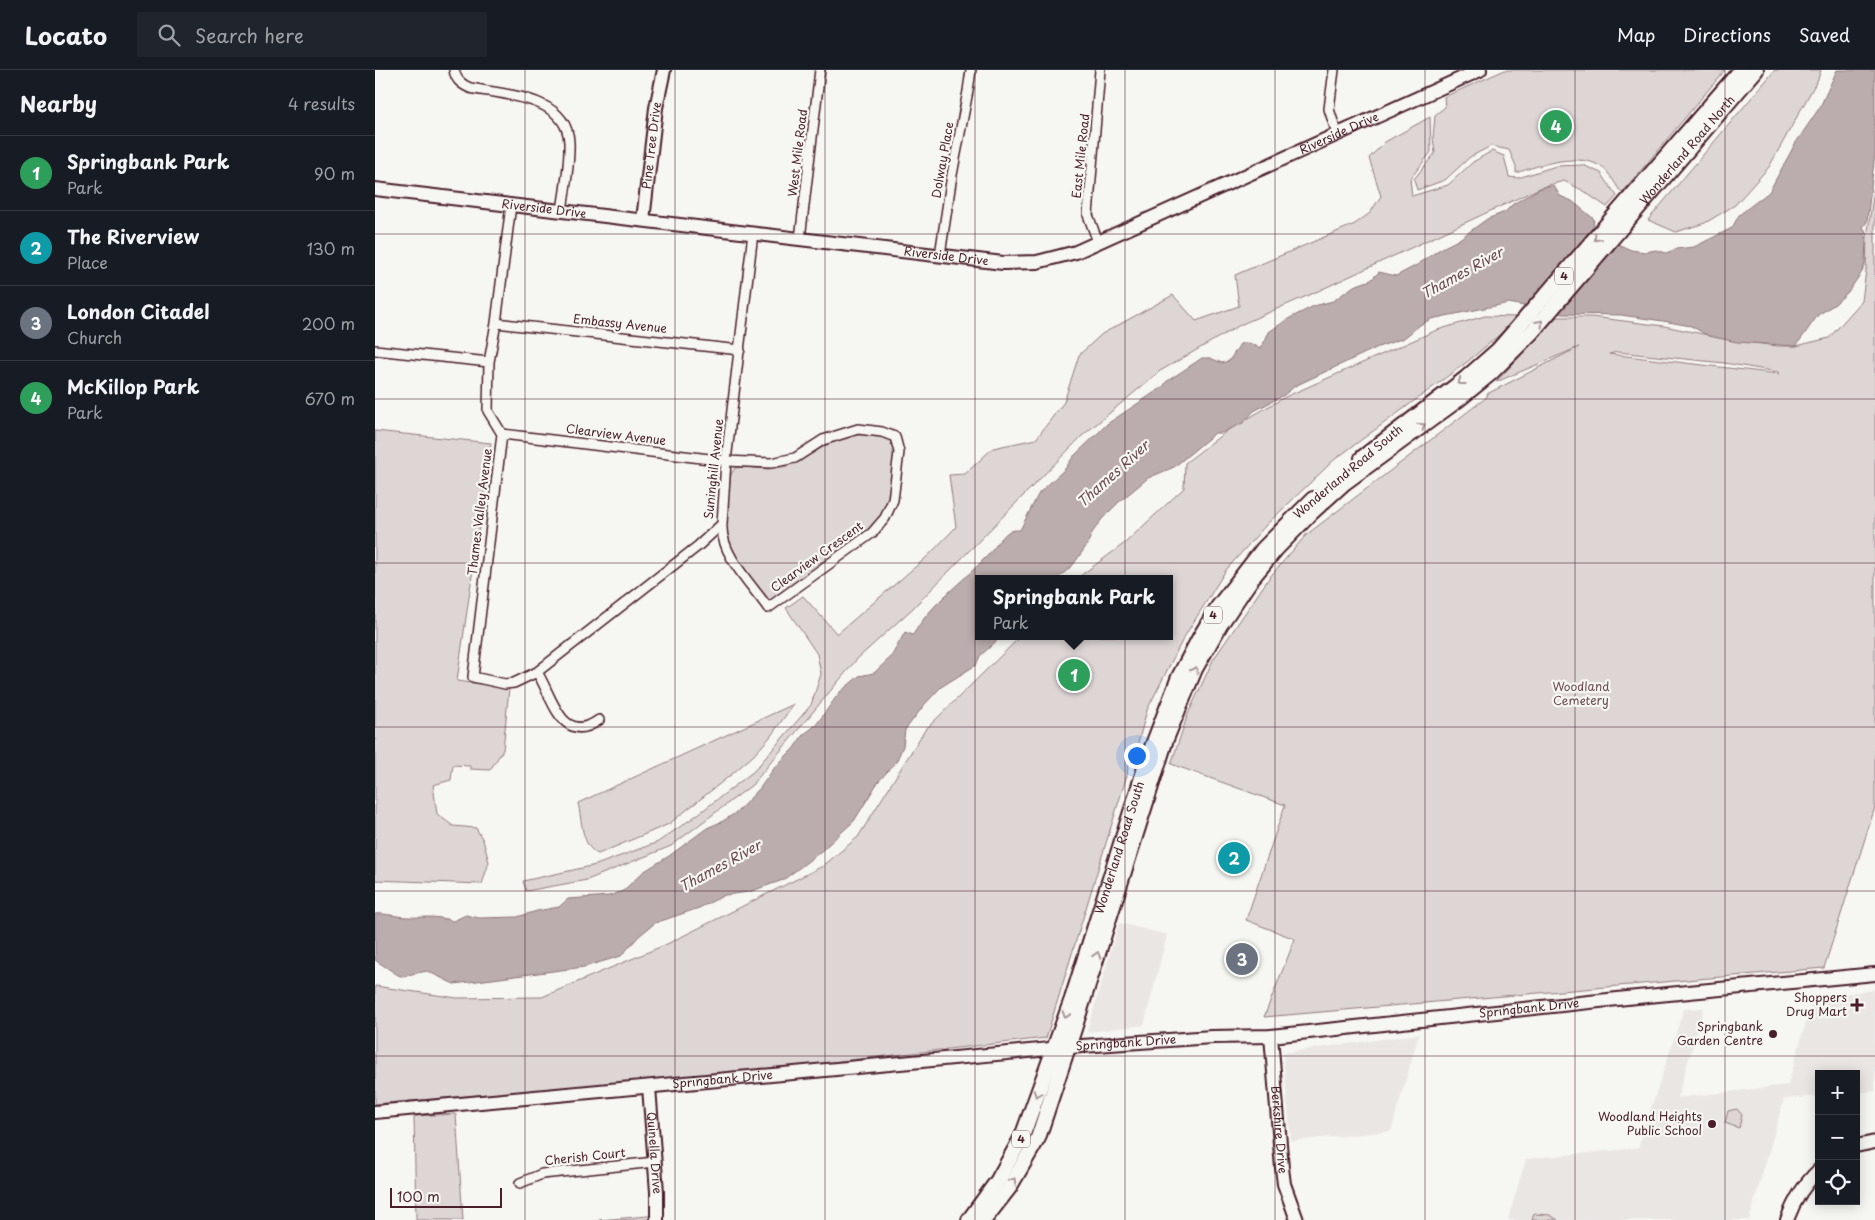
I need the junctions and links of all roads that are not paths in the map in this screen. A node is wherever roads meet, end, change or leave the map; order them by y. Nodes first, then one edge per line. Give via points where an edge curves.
1 (454, 70) edge
2 (664, 70) edge
3 (820, 70) edge
4 (971, 70) edge
5 (1100, 70) edge
6 (1334, 70) edge
7 (1480, 70) edge
8 (1741, 70) edge
9 (1756, 70) edge
10 (1337, 134) junction
11 (1673, 159) junction
12 (375, 189) edge
13 (511, 205) junction
14 (562, 211) junction
15 (643, 220) junction
16 (753, 234) junction
17 (800, 239) junction
18 (1099, 242) junction
19 (940, 256) junction
20 (496, 323) junction
21 (375, 350) edge
22 (740, 350) junction
23 (1502, 354) junction
24 (489, 362) junction
25 (502, 434) junction
26 (726, 461) junction
27 (722, 524) junction
28 (537, 672) junction
29 (473, 677) joint
30 (599, 720) dead end
31 (1875, 974) edge
32 (1271, 1036) junction
33 (1069, 1047) junction
34 (1054, 1049) junction
35 (649, 1087) junction
36 (375, 1112) edge
37 (1875, 1142) edge
38 (1860, 1145) edge
39 (655, 1162) junction
40 (1815, 1174) edge
41 (520, 1183) dead end
42 (657, 1220) edge
43 (969, 1220) edge
44 (984, 1220) edge
45 (1297, 1220) edge
46 (1787, 1220) edge

1 - 14 street via 455,77 470,88 537,101 553,110 564,124 569,140
2 - 15 main road, Pine Tree Drive
3 - 17 street, West Mile Road
4 - 19 street, Dolway Place
5 - 18 street, East Mile Road via 1088,215
6 - 10 street via 1329,109
7 - 10 main road, Riverside Drive
8 - 11 main road, Wonderland Road North / 4
9 - 11 main road, Wonderland Road North
10 - 18 main road, Riverside Drive
11 - 23 main road, Wonderland Road North / 4
12 - 13 main road, Riverside Drive
13 - 14 main road, Riverside Drive
13 - 20 street, Thames Valley Avenue
14 - 15 main road, Riverside Drive
15 - 16 main road, Riverside Drive
16 - 17 main road, Riverside Drive
16 - 22 street, Suninghill Avenue
17 - 19 main road, Riverside Drive
18 - 19 main road, Riverside Drive via 1037,262 1003,263
20 - 22 street, Embassy Avenue
20 - 24 street, Thames Valley Avenue
21 - 24 street
22 - 26 street, Suninghill Avenue
33 -> 23 main road, Wonderland Road South / 4 via 1166,739 1187,686 1219,625 1252,578 1312,512 1344,483 1459,399
23 -> 34 main road, Wonderland Road South / 4 via 1465,379 1303,507 1263,549 1199,637 1179,677 1149,755
24 - 25 street, Thames Valley Avenue via 488,411
25 - 26 street, Clearview Avenue
25 - 29 street, Thames Valley Avenue
26 - 27 street, Suninghill Avenue
26 - 27 street, Clearview Crescent via 771,463 795,458 823,440 858,429 895,437 899,452 893,500 885,518 872,532 768,608 730,556
27 - 28 street, Suninghill Avenue
28 - 29 street, Suninghill Avenue via 505,684
28 - 30 street via 564,722 572,726 591,726
31 - 32 main road, Springbank Drive
32 - 33 main road, Springbank Drive
32 - 45 main road, Berkshire Drive via 1284,1184
33 - 34 main road, Springbank Drive
44 -> 33 main road, Wonderland Road South / 4 via 1009,1188 1037,1138
34 - 35 main road, Springbank Drive
34 -> 43 main road, Wonderland Road South / 4 via 1022,1137 998,1180
35 - 36 main road, Springbank Drive
35 - 39 main road, Quinella Drive
37 - 38 main road
39 - 41 street, Cherish Court via 542,1174
39 - 42 main road, Quinella Drive
40 - 46 main road via 1792,1206

